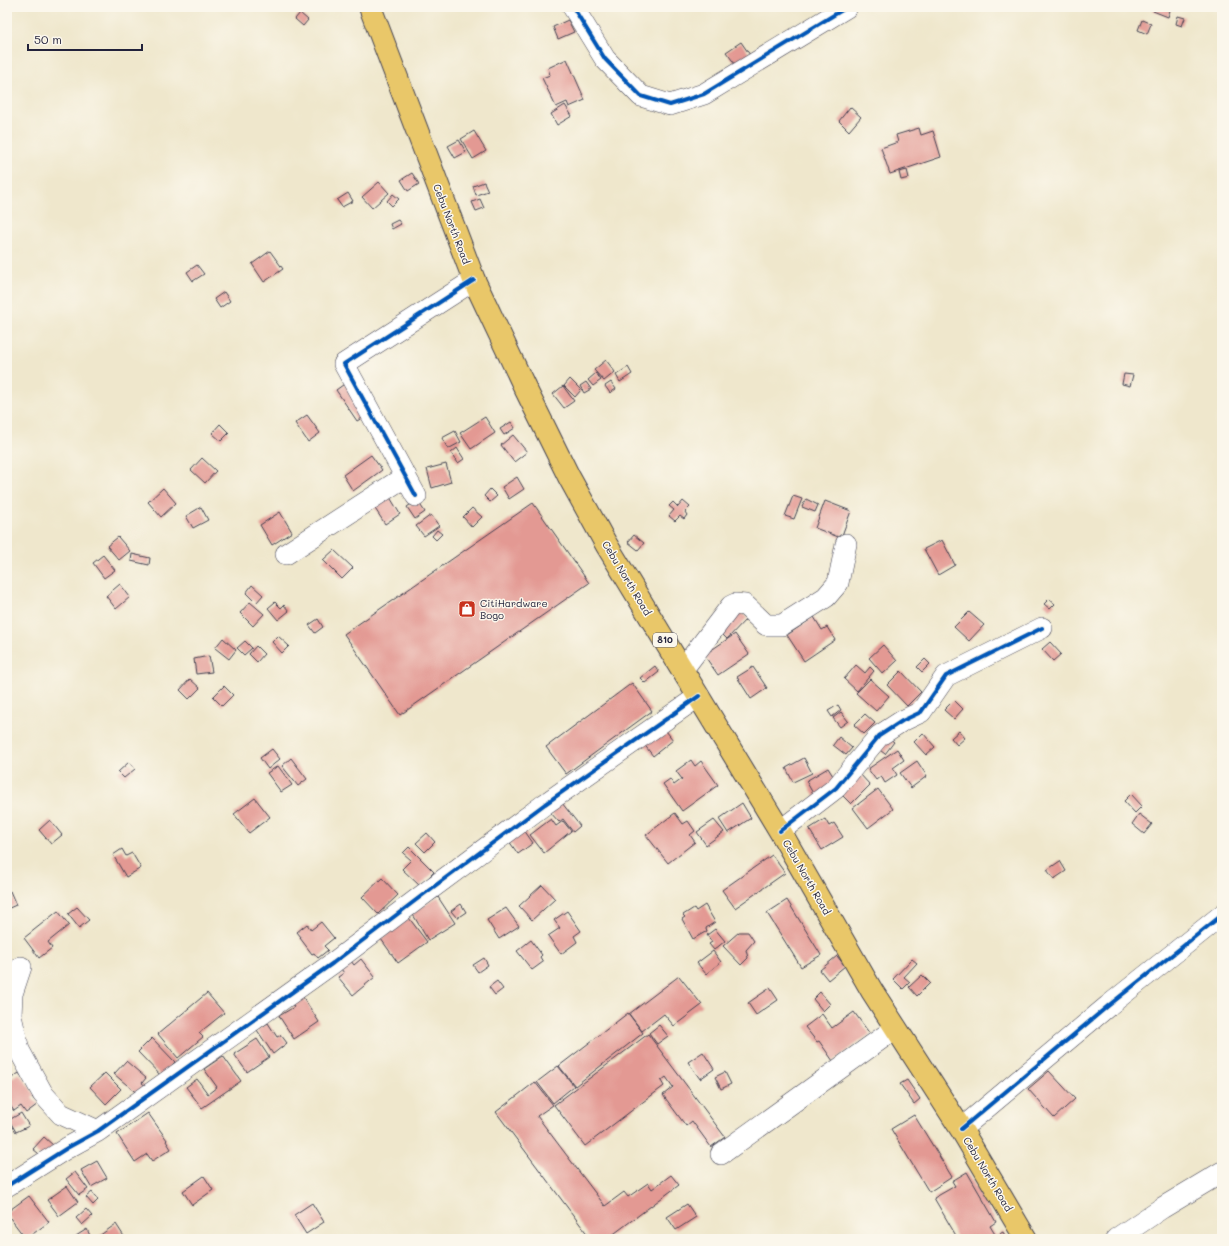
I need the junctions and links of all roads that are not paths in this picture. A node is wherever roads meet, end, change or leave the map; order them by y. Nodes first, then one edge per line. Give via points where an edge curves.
1 (370, 7) edge
2 (573, 7) edge
3 (847, 7) edge
4 (474, 280) junction
5 (406, 476) junction
6 (416, 496) dead end
7 (846, 544) dead end
8 (286, 554) dead end
9 (1042, 628) dead end
10 (683, 669) junction
11 (699, 696) junction
12 (780, 830) junction
13 (1222, 915) edge
14 (21, 967) dead end
15 (896, 1028) junction
16 (961, 1129) junction
17 (98, 1130) junction
18 (721, 1154) dead end
19 (1222, 1172) edge
20 (7, 1186) edge
21 (1026, 1239) edge
22 (1116, 1239) edge

1 - 4 highway, Cebu North Road / 810
2 - 3 street via 605,59 641,96 670,105 704,94
4 - 5 street via 344,364
4 - 10 highway, Cebu North Road / 810 via 569,477 606,544
5 - 6 street
5 - 8 street
7 - 10 street via 838,583 826,597 782,625 766,625 745,605 731,606
9 - 12 street via 946,676 921,712 879,736 836,788
10 - 11 highway, Cebu North Road / 810
11 - 12 highway, Cebu North Road / 810
11 - 17 street via 545,804 333,963
12 - 15 highway, Cebu North Road / 810 via 872,991
13 - 16 street
14 - 17 street via 12,994 11,1016 19,1050 43,1094 61,1114
15 - 16 highway, Cebu North Road / 810
15 - 18 street
16 - 21 highway, Cebu North Road / 810
17 - 20 street
19 - 22 street

